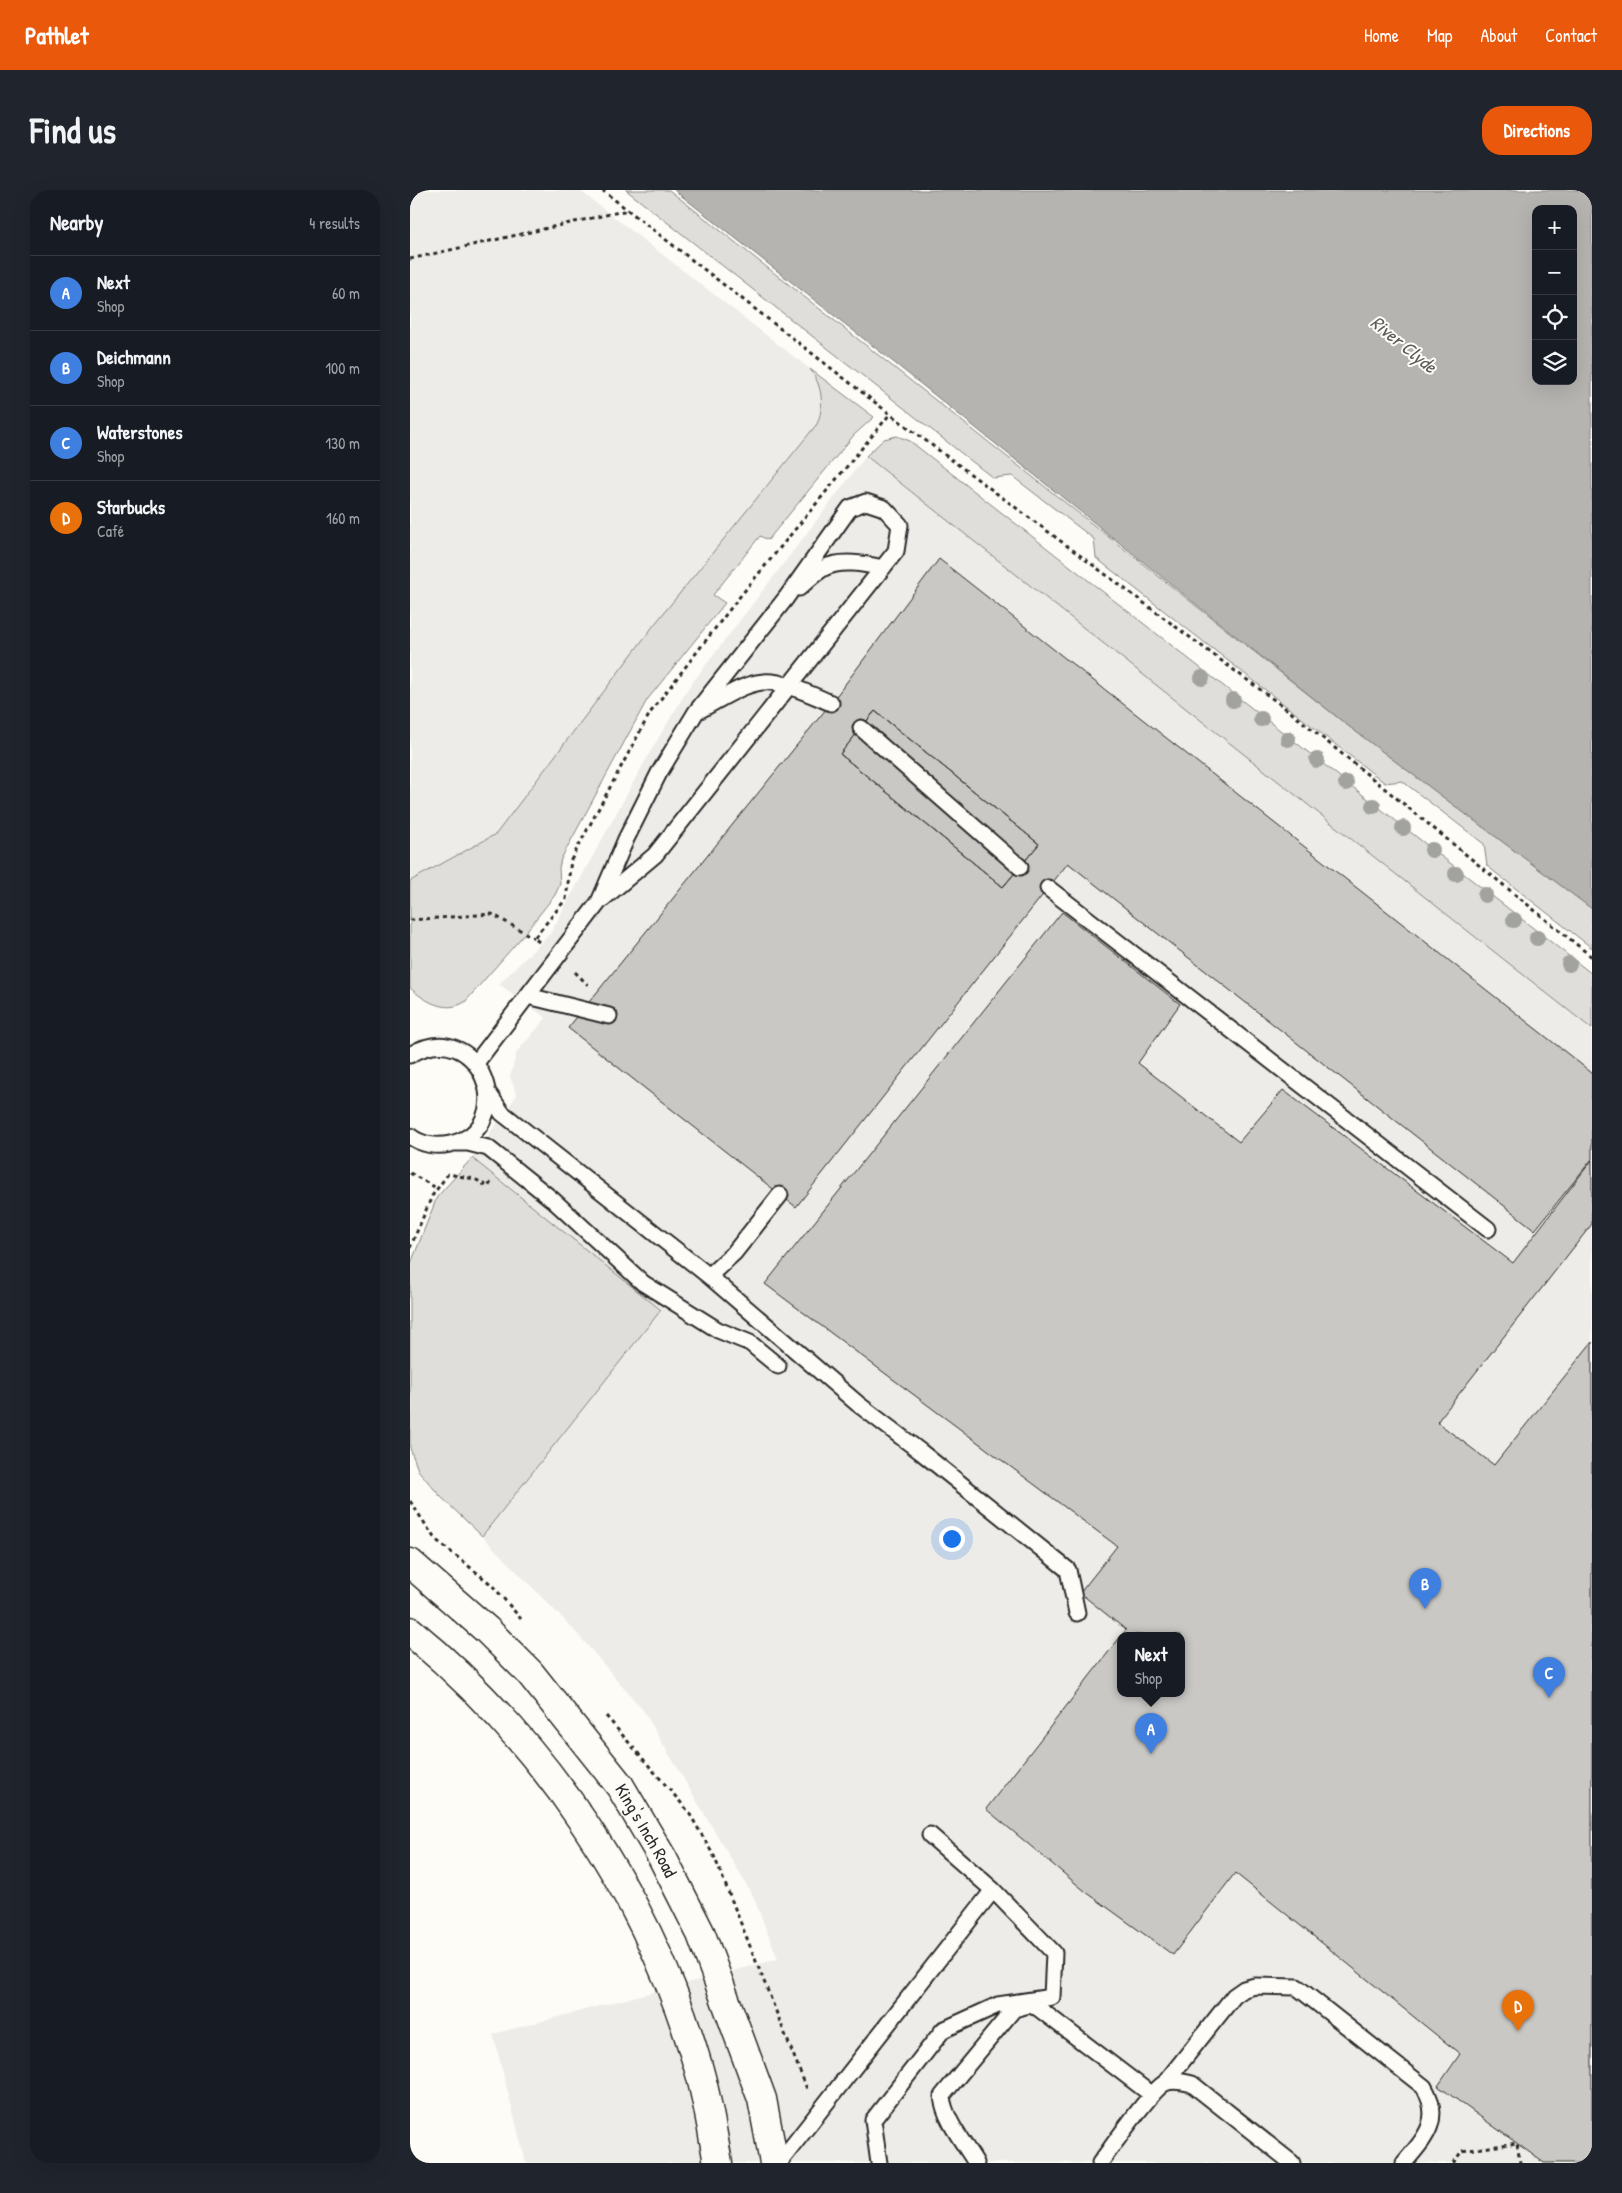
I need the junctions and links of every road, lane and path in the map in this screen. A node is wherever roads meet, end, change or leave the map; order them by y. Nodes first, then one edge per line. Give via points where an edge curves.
1 (602, 190) edge
2 (628, 210) junction
3 (410, 259) edge
4 (883, 568) junction
5 (786, 598) junction
6 (789, 686) junction
7 (831, 703) dead end
8 (696, 712) junction
9 (861, 728) dead end
10 (1020, 867) dead end
11 (1048, 888) dead end
12 (598, 902) junction
13 (410, 920) edge
14 (534, 938) dead end
15 (1592, 957) edge
16 (528, 996) junction
17 (608, 1016) dead end
18 (413, 1048) edge
19 (476, 1062) junction
20 (489, 1094) junction
21 (410, 1136) edge
22 (455, 1143) junction
23 (506, 1160) junction
24 (410, 1173) edge
25 (438, 1189) junction
26 (780, 1195) dead end
27 (1488, 1229) dead end
28 (410, 1248) edge
29 (709, 1276) junction
30 (778, 1366) dead end
31 (410, 1564) edge
32 (1077, 1614) dead end
33 (410, 1631) edge
34 (930, 1835) dead end
35 (993, 1890) junction
36 (1165, 2083) junction
37 (1152, 2095) junction
38 (718, 2163) edge
39 (774, 2163) edge
40 (779, 2163) edge
41 (879, 2163) edge
42 (976, 2163) edge
43 (1100, 2163) edge
44 (1292, 2163) edge
45 (1404, 2163) edge
46 (1453, 2163) edge
47 (1520, 2163) edge

1 - 2 path
2 - 3 path
2 - 15 path via 890,414 1294,714
4 - 5 lane via 861,563 825,568
4 - 5 lane via 896,551 900,525 884,508 866,502 850,508
4 - 6 lane
5 - 8 lane
6 - 7 lane
6 - 8 lane via 770,681 751,684
6 - 12 lane via 654,855
8 - 12 lane via 655,781
9 - 10 lane
11 - 27 lane
12 - 16 lane
13 - 14 path via 492,914
16 - 17 lane
16 - 19 lane
18 - 19 lane via 449,1047 464,1052
19 - 20 lane via 485,1077
20 - 22 lane via 480,1124
20 - 29 lane via 502,1113
21 - 22 lane via 427,1144
22 - 23 lane via 488,1148
23 - 25 path via 488,1187 475,1179 448,1174
23 - 30 lane via 643,1283 718,1330 750,1343
24 - 25 path
25 - 28 path
26 - 29 lane via 734,1253
29 - 32 lane via 858,1404 1068,1570
31 - 39 street, King's Inch Road via 487,1630 530,1673 620,1786 663,1859 701,1934 762,2099
33 - 38 street via 483,1698 534,1754 581,1817 632,1902 668,1977 695,2055
34 - 35 lane
35 - 40 lane
35 - 41 lane via 1054,1953 1052,1997 998,2005 943,2030 873,2120
36 - 37 lane
36 - 44 lane via 1181,2081 1192,2084
36 - 45 lane via 1234,1996 1255,1986 1297,1987 1424,2087 1431,2103 1432,2123 1426,2137
37 - 42 lane via 1038,2008 1029,2005 1014,2009 942,2096 943,2105
37 - 43 lane
46 - 47 path via 1462,2151 1516,2143

